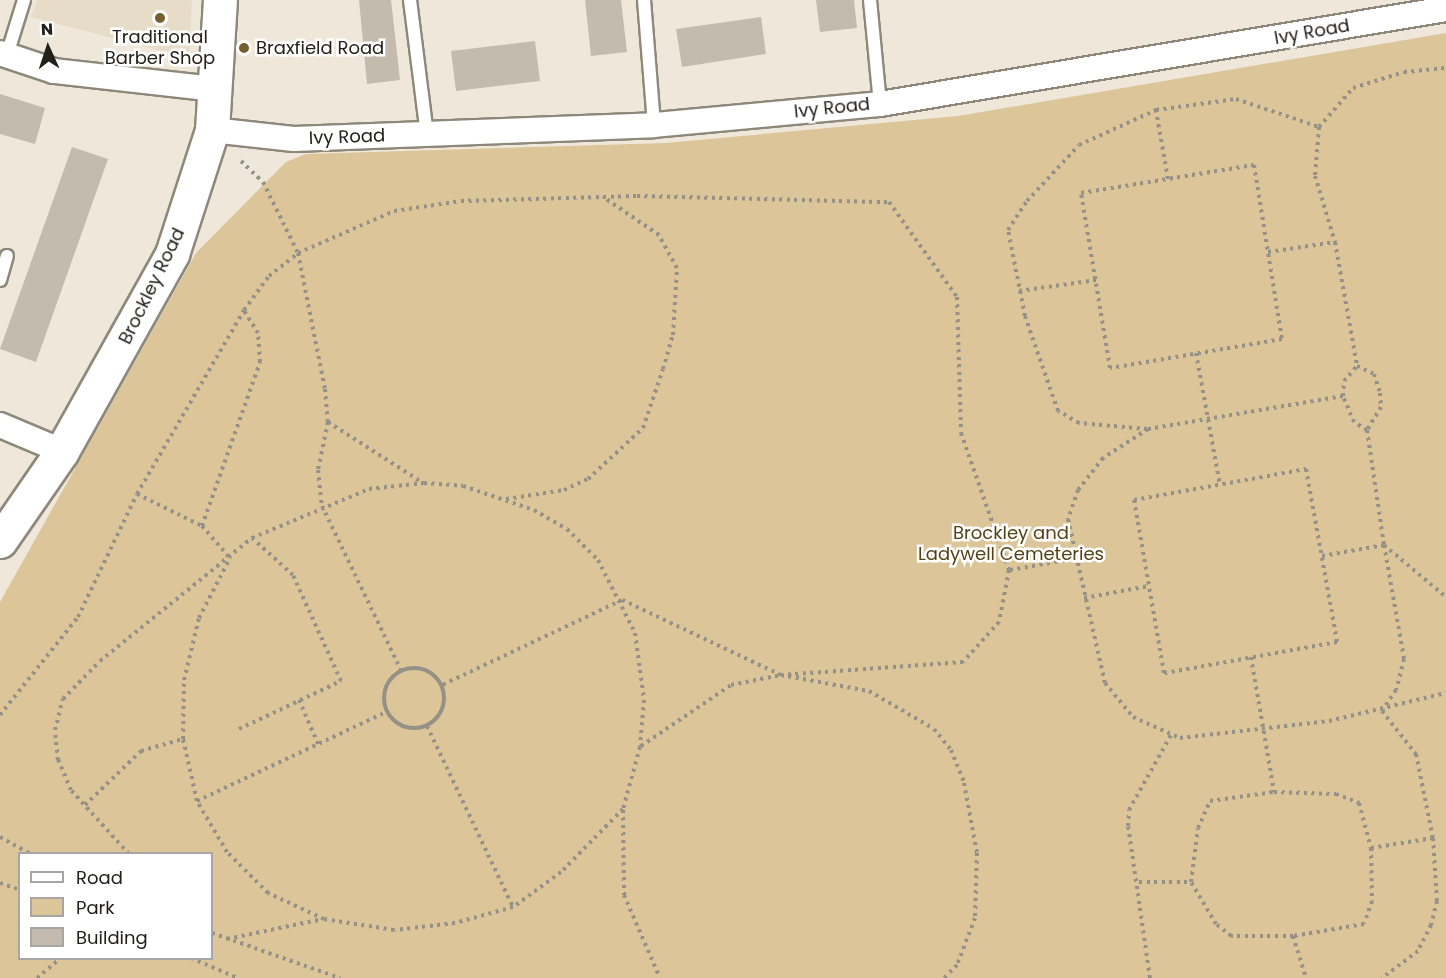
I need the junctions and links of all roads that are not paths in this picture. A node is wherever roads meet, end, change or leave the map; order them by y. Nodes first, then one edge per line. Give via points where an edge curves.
1 (24, 0) edge
2 (220, 0) edge
3 (410, 0) edge
4 (644, 0) edge
5 (870, 0) edge
6 (1446, 9) edge
7 (3, 54) edge
8 (215, 89) junction
9 (880, 104) junction
10 (654, 126) junction
11 (212, 130) junction
12 (427, 134) junction
13 (7, 256) dead end
14 (0, 280) edge
15 (0, 425) edge
16 (62, 451) junction
17 (0, 541) edge

1 - 7 lane
2 - 8 main road, Brockley Road
3 - 12 lane
4 - 10 lane
5 - 9 lane
6 - 9 street, Ivy Road
7 - 8 street via 54,71
8 - 11 main road, Brockley Road
9 - 10 street, Ivy Road
10 - 12 street, Ivy Road
11 - 12 street, Ivy Road via 294,139
11 - 16 main road, Brockley Road via 172,254
13 - 14 lane
15 - 16 street
16 - 17 main road, Brockley Road

